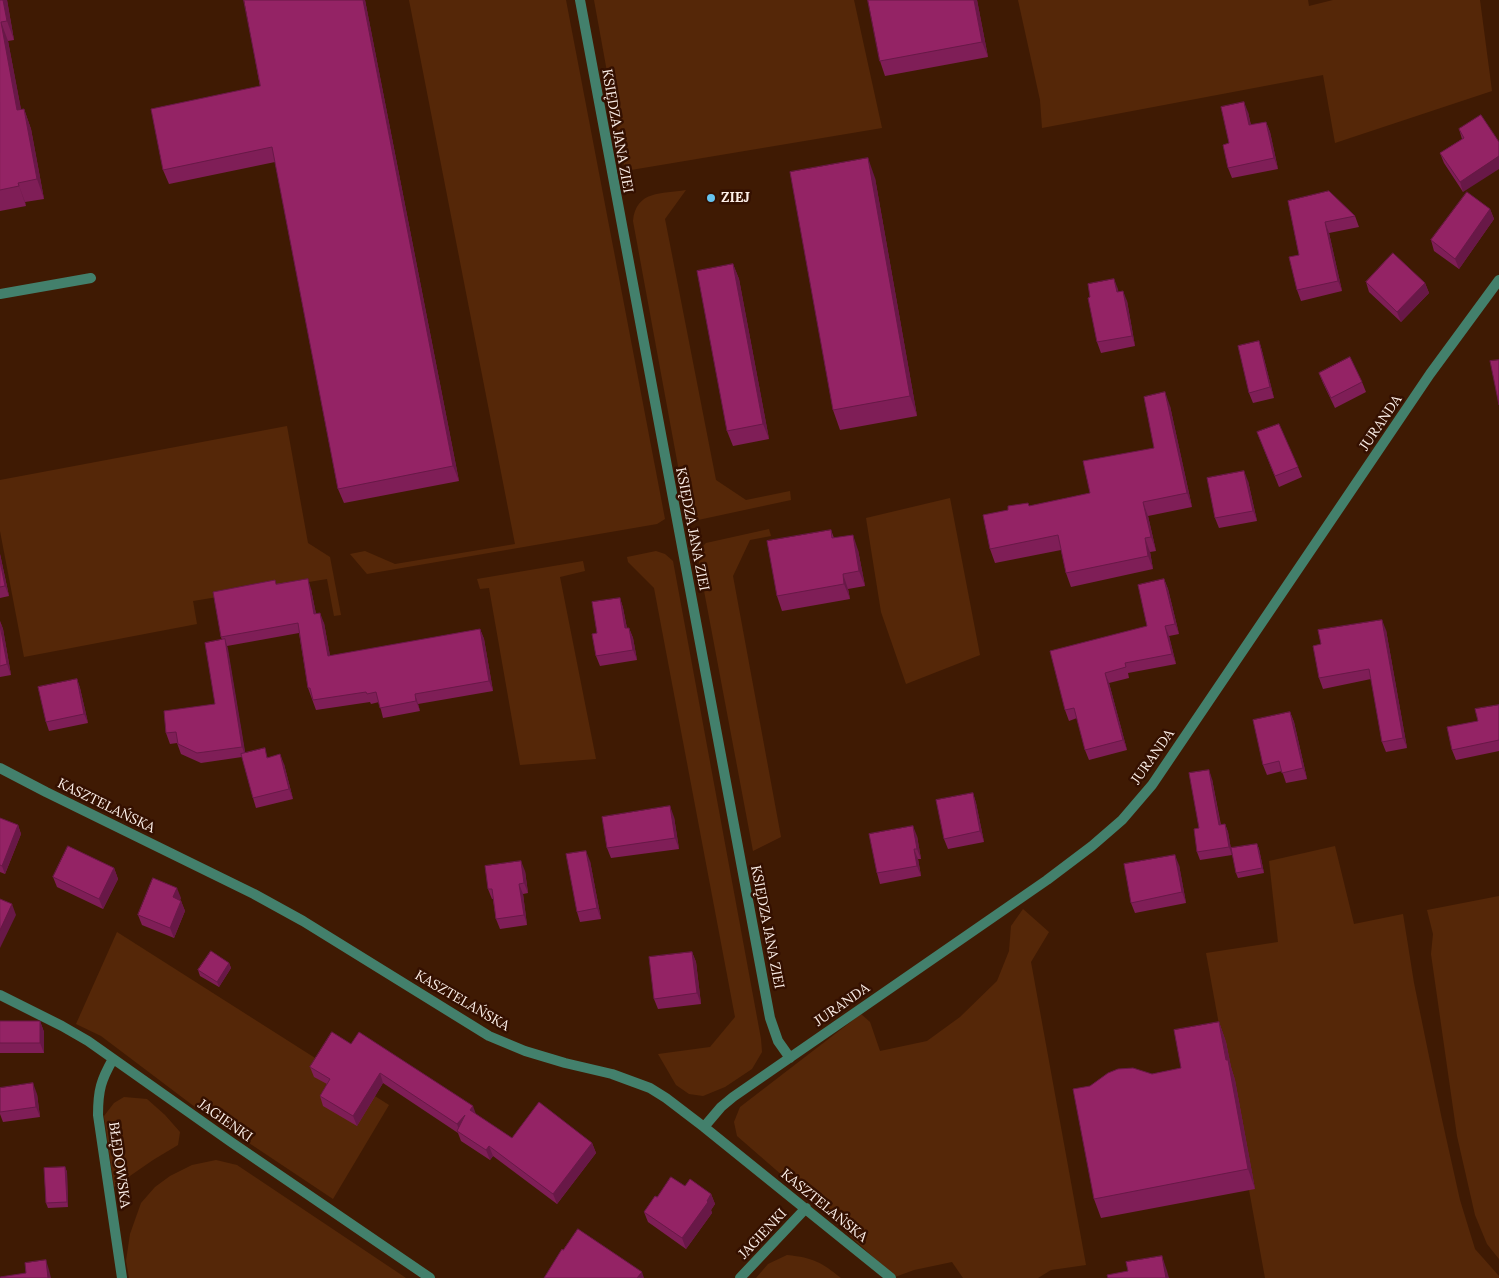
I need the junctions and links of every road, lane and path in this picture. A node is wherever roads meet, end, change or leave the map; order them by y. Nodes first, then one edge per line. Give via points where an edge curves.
1 (580, 0) edge
2 (91, 278) dead end
3 (1499, 280) edge
4 (0, 294) edge
5 (0, 768) edge
6 (0, 995) edge
7 (790, 1058) junction
8 (113, 1059) junction
9 (704, 1127) junction
10 (806, 1208) junction
11 (122, 1278) edge
12 (430, 1278) edge
13 (740, 1278) edge
14 (891, 1278) edge

1 - 7 street, KSIĘDZA JANA ZIEI via 770,1018 778,1041
2 - 4 street
3 - 7 street, JURANDA via 1430,374 1152,785 1122,820 1047,880
5 - 9 street, KASZTELAŃSKA via 254,894 489,1036 525,1051 636,1081 666,1098
6 - 8 street, JAGIENKI via 62,1026
7 - 9 street, JURANDA via 721,1107
8 - 11 street, BŁĘDOWSKA via 98,1094 98,1115
8 - 12 street, JAGIENKI
9 - 10 street, KASZTELAŃSKA
10 - 13 street, JAGIENKI
10 - 14 street, KASZTELAŃSKA

